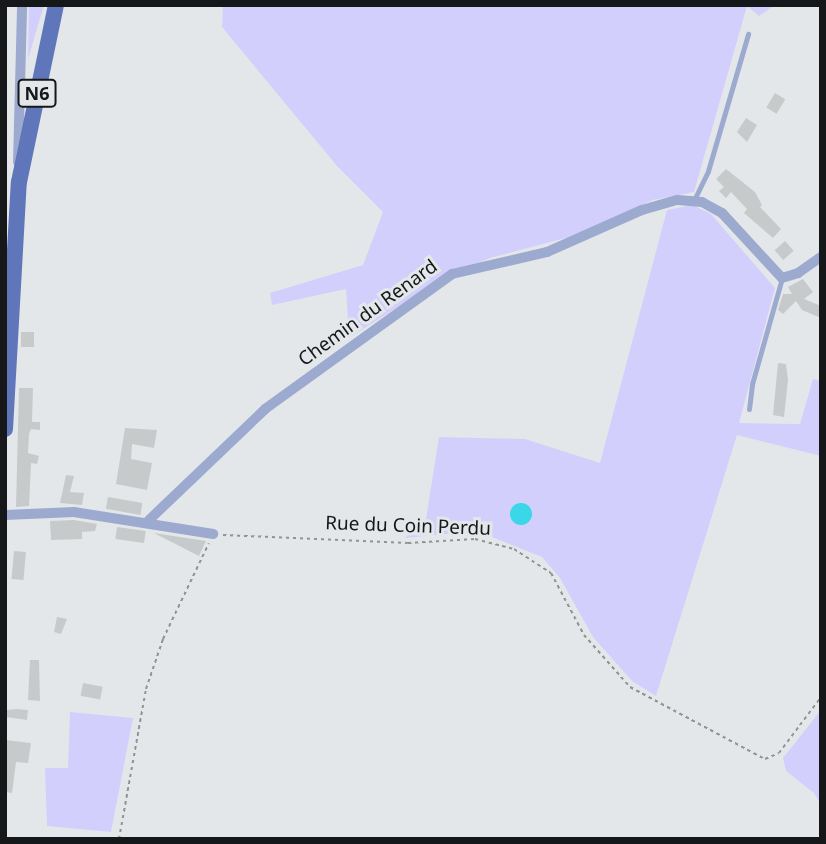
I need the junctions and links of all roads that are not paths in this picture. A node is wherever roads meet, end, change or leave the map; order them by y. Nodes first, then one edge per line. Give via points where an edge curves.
1 (22, 5) edge
2 (56, 5) edge
3 (748, 34) dead end
4 (19, 182) junction
5 (694, 200) junction
6 (821, 257) edge
7 (782, 278) junction
8 (749, 409) dead end
9 (5, 429) edge
10 (5, 515) edge
11 (148, 521) junction
12 (214, 534) road end

1 - 4 street
2 - 4 main road, N6
3 - 5 lane via 708,171
4 - 9 main road, N6
5 - 7 street via 722,213
5 - 11 street, Chemin du Renard via 662,202 573,243 471,267 430,286 265,409
6 - 7 street
7 - 8 lane via 751,384
10 - 11 street via 74,512
11 - 12 street

